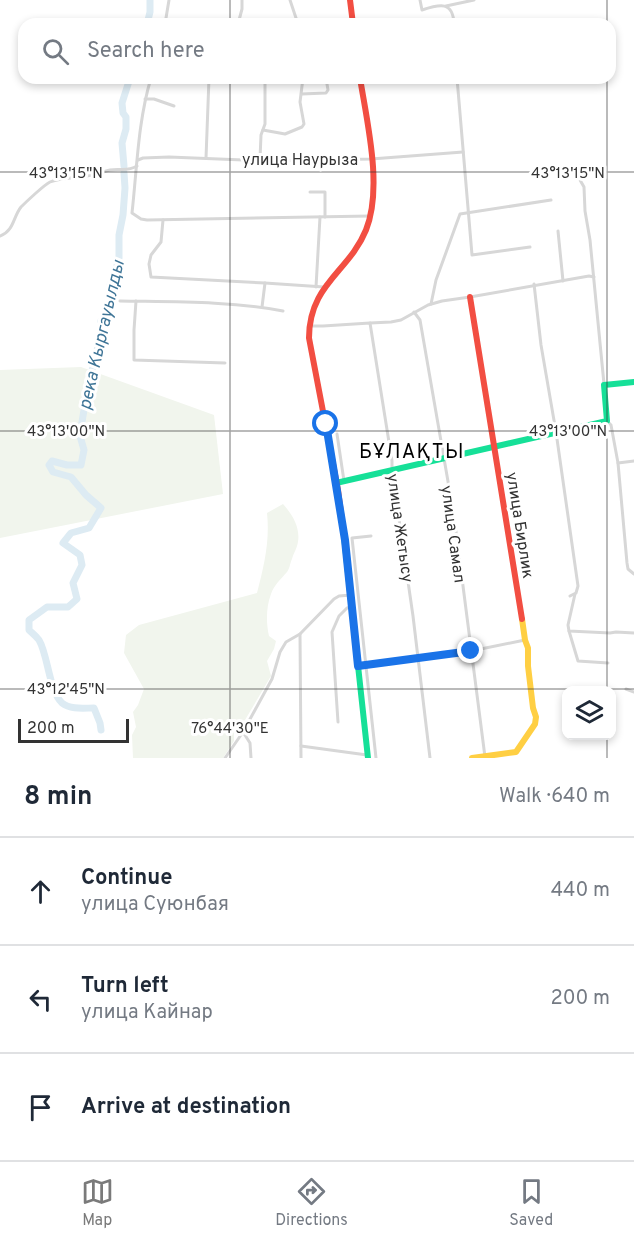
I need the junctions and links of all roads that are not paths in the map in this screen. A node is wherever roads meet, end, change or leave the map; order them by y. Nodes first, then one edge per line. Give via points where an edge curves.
1 (169, 0) edge
2 (242, 0) edge
3 (291, 0) edge
4 (350, 0) edge
5 (420, 0) edge
6 (474, 0) edge
7 (446, 6) junction
8 (166, 18) edge
9 (240, 18) edge
10 (296, 18) edge
11 (352, 18) edge
12 (453, 18) edge
13 (149, 84) edge
14 (209, 84) edge
15 (265, 84) edge
16 (303, 84) edge
17 (327, 84) edge
18 (361, 84) edge
19 (457, 84) edge
20 (302, 94) junction
21 (145, 99) junction
22 (174, 106) dead end
23 (263, 130) junction
24 (463, 152) junction
25 (206, 158) junction
26 (371, 159) junction
27 (138, 160) junction
28 (260, 160) junction
29 (137, 166) junction
30 (580, 166) dead end
31 (310, 192) dead end
32 (551, 200) dead end
33 (468, 213) junction
34 (325, 216) junction
35 (370, 216) junction
36 (320, 217) junction
37 (164, 220) junction
38 (558, 231) dead end
39 (0, 236) edge
40 (530, 247) dead end
41 (594, 277) junction
42 (562, 280) junction
43 (265, 282) junction
44 (534, 285) junction
45 (316, 287) junction
46 (324, 287) junction
47 (470, 297) junction
48 (120, 301) dead end
49 (136, 301) junction
50 (430, 304) junction
51 (262, 307) junction
52 (283, 311) dead end
53 (414, 312) junction
54 (370, 323) junction
55 (309, 326) junction
56 (225, 363) dead end
57 (634, 381) edge
58 (604, 385) junction
59 (607, 421) junction
60 (556, 432) junction
61 (337, 434) dead end
62 (495, 447) junction
63 (443, 459) junction
64 (634, 461) edge
65 (618, 463) junction
66 (392, 471) junction
67 (344, 481) junction
68 (336, 483) junction
69 (371, 536) dead end
70 (634, 574) edge
71 (576, 593) junction
72 (351, 595) junction
73 (570, 596) dead end
74 (352, 607) junction
75 (569, 631) junction
76 (634, 633) edge
77 (300, 634) junction
78 (525, 640) junction
79 (471, 651) junction
80 (419, 659) junction
81 (608, 663) dead end
82 (366, 665) junction
83 (358, 666) junction
84 (626, 689) dead end
85 (634, 692) edge
86 (338, 722) dead end
87 (243, 732) junction
88 (301, 746) junction
89 (368, 757) edge
90 (485, 757) edge
91 (225, 758) edge
92 (250, 758) edge
93 (301, 758) edge
94 (376, 758) edge
95 (430, 758) edge
96 (472, 758) edge

1 - 8 street
2 - 9 street
3 - 10 street
4 - 11 street
5 - 7 street via 422,10
6 - 7 street
7 - 12 street
13 - 21 street
14 - 25 street
15 - 23 street
16 - 20 street
17 - 20 street via 326,93
18 - 26 street
19 - 24 street
20 - 23 street via 303,127 285,134
21 - 22 street
21 - 27 street
23 - 28 street
24 - 26 street, улица Наурыза
24 - 33 street
25 - 27 street, улица Наурыза
25 - 28 street, улица Наурыза
26 - 28 street, улица Наурыза
26 - 35 street
27 - 29 street
29 - 37 street via 132,213 144,220
29 - 39 street via 50,183 22,206 11,228
30 - 41 street
31 - 34 street via 325,192
32 - 33 street
33 - 40 street via 472,255
33 - 50 street via 460,214
34 - 35 street
34 - 36 street
35 - 46 street via 360,240
36 - 37 street
36 - 45 street
37 - 43 street via 161,242 151,255 151,277
38 - 42 street
41 - 42 street
41 - 58 street
42 - 44 street
43 - 45 street
43 - 51 street
44 - 47 street
44 - 60 street
45 - 46 street
46 - 55 street
47 - 50 street
47 - 62 street, улица Бирлик
48 - 49 street
49 - 51 street
49 - 56 street via 134,360
50 - 53 street
51 - 52 street
53 - 54 street via 401,320
53 - 63 street, улица Самал via 420,320
54 - 55 street
54 - 66 street, улица Жетысу
55 - 68 street
57 - 58 street
58 - 59 street
59 - 60 street
59 - 65 street
60 - 62 street
60 - 71 street
61 - 67 street
62 - 63 street
62 - 78 street, улица Бирлик
63 - 66 street
63 - 79 street, улица Самал
64 - 65 street
65 - 70 street via 628,569
66 - 67 street
66 - 80 street, улица Жетысу
67 - 68 street
68 - 72 street
69 - 82 street via 352,538
71 - 73 street
71 - 75 street
72 - 74 street
72 - 77 street via 334,599
74 - 83 street
74 - 86 street via 339,616 332,632
75 - 76 street
75 - 81 street via 578,661
77 - 87 street via 286,642 280,652 272,679
77 - 88 street
78 - 79 street
78 - 90 street, улица Бирлик via 535,724 516,752
79 - 80 street
79 - 90 street, улица Самал
80 - 82 street
80 - 95 street, улица Жетысу
82 - 83 street
82 - 94 street
83 - 89 street
84 - 85 street
87 - 91 street
87 - 92 street via 250,743
88 - 89 street
88 - 93 street
90 - 96 street

